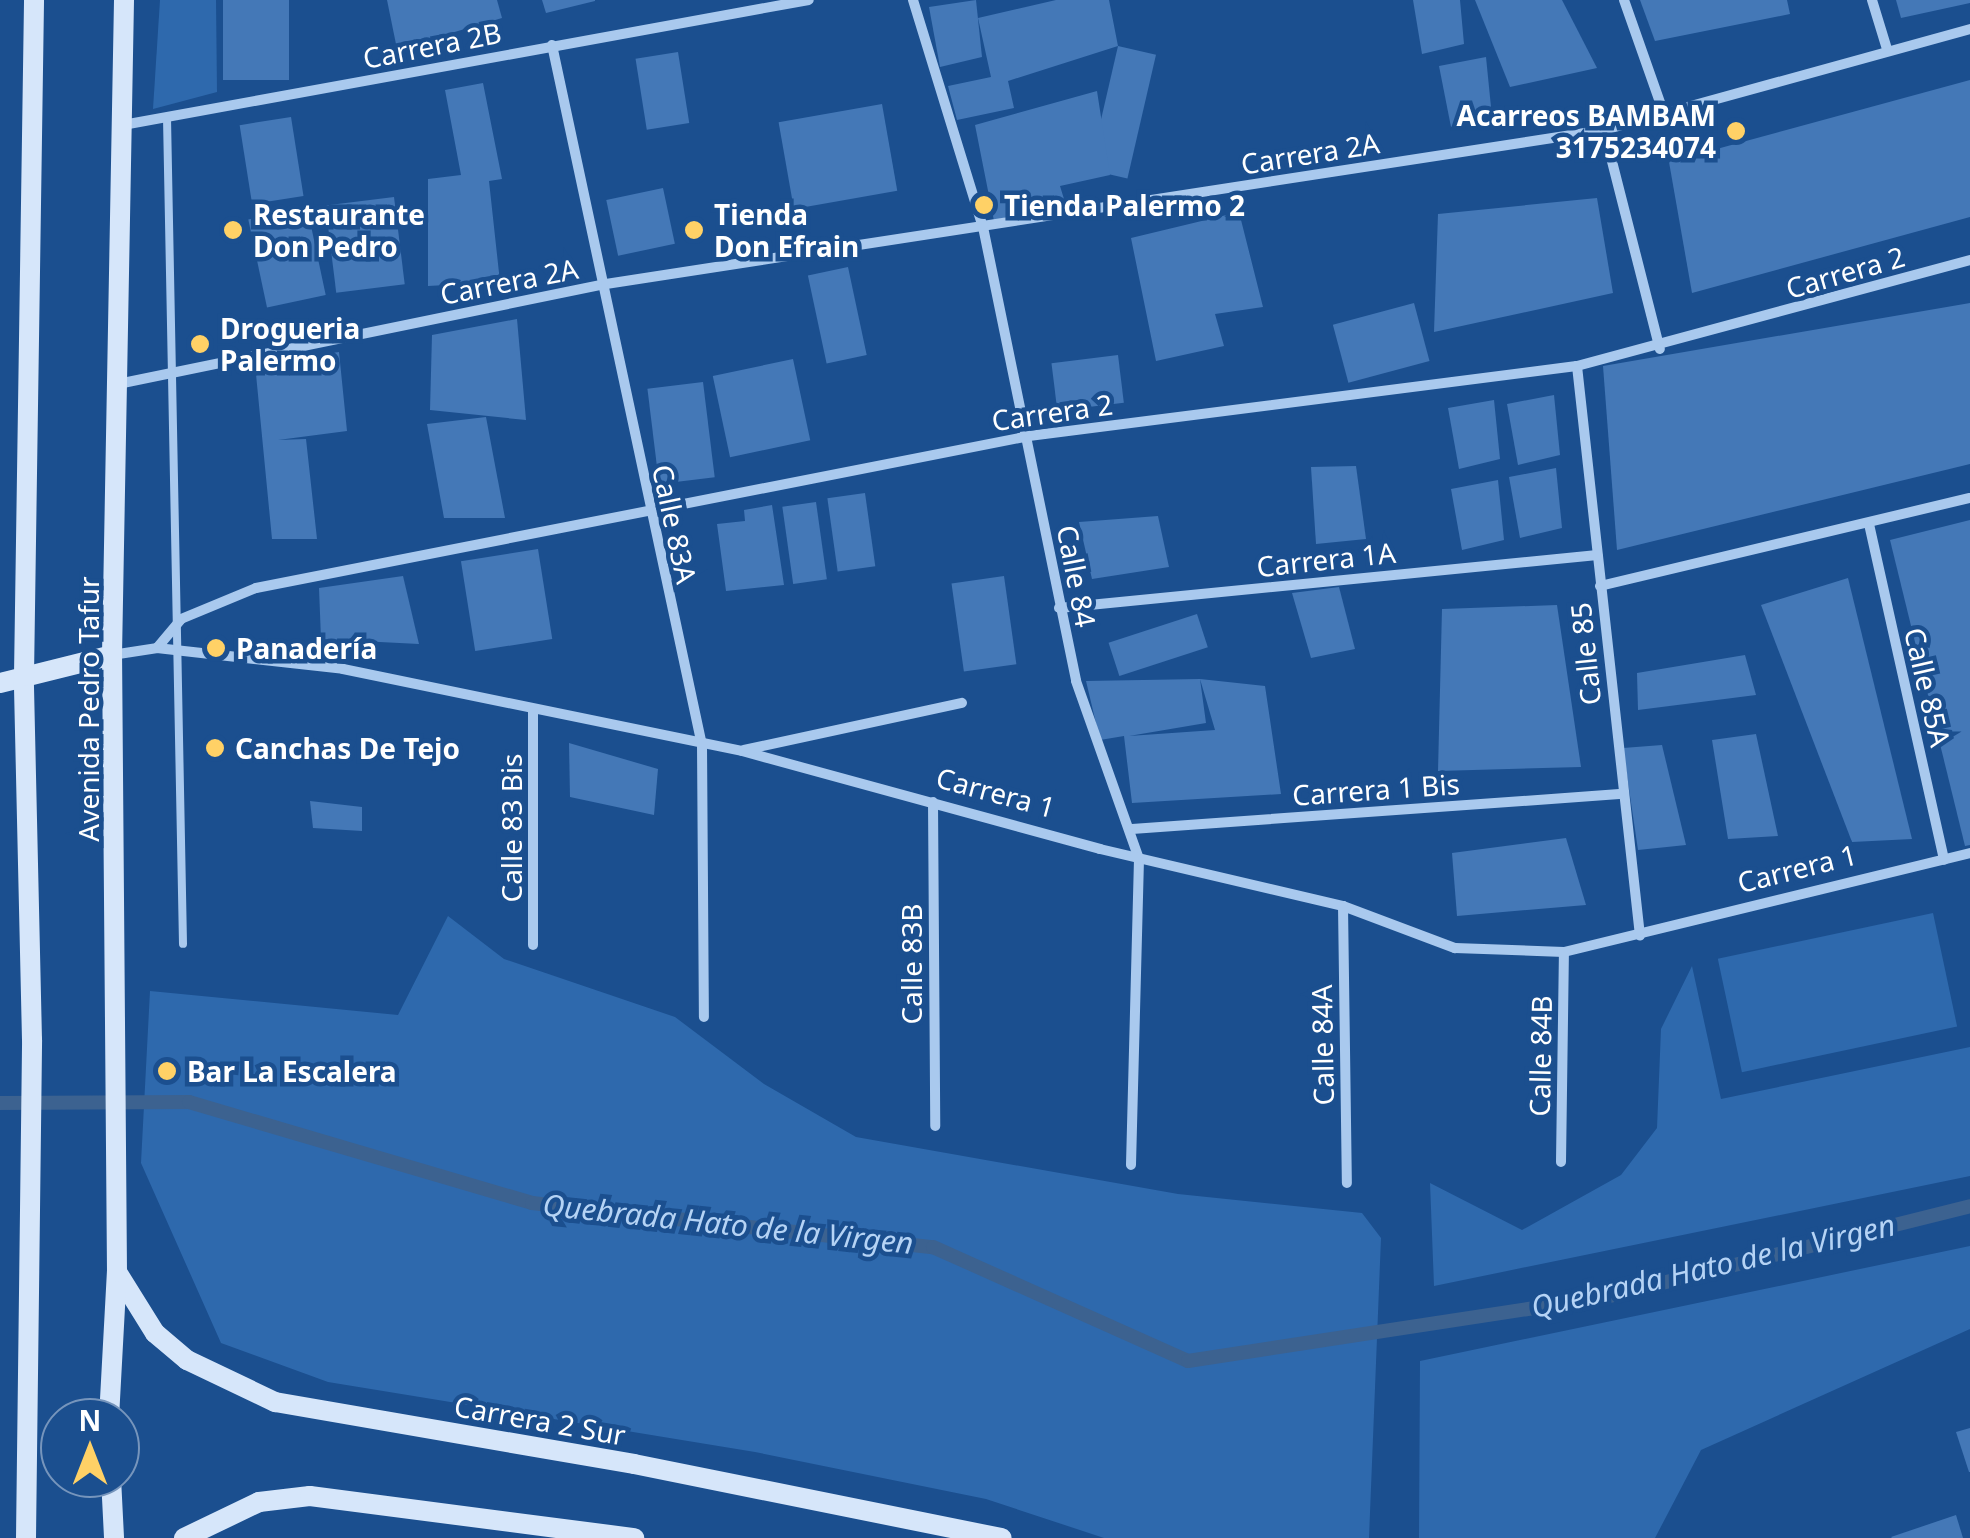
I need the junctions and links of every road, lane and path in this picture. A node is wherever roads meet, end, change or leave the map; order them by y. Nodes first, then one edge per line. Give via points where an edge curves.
1 (34, 0) edge
2 (124, 0) edge
3 (809, 0) edge
4 (913, 0) edge
5 (1624, 0) edge
6 (1872, 0) edge
7 (1970, 29) edge
8 (552, 45) junction
9 (1887, 49) junction
10 (1663, 112) junction
11 (167, 118) junction
12 (123, 126) junction
13 (1604, 130) junction
14 (983, 228) junction
15 (1970, 260) edge
16 (606, 284) junction
17 (1660, 349) junction
18 (1578, 366) junction
19 (174, 372) junction
20 (118, 384) junction
21 (1029, 436) junction
22 (1970, 498) edge
23 (646, 508) junction
24 (1869, 524) junction
25 (1598, 555) junction
26 (1600, 586) junction
27 (1059, 608) junction
28 (181, 619) junction
29 (157, 648) junction
30 (182, 650) junction
31 (112, 655) junction
32 (24, 676) junction
33 (0, 683) edge
34 (962, 704) dead end
35 (533, 710) junction
36 (702, 745) junction
37 (742, 751) junction
38 (1624, 794) junction
39 (933, 802) junction
40 (1132, 829) junction
41 (1970, 853) edge
42 (1139, 858) junction
43 (1944, 860) junction
44 (1343, 906) junction
45 (1640, 936) junction
46 (183, 944) dead end
47 (533, 945) dead end
48 (1564, 952) junction
49 (704, 1017) dead end
50 (935, 1126) dead end
51 (1561, 1162) dead end
52 (1131, 1165) dead end
53 (1347, 1183) dead end
54 (117, 1272) junction
55 (110, 1398) edge
56 (112, 1498) edge
57 (26, 1538) edge
58 (114, 1538) edge
59 (184, 1538) edge
60 (634, 1538) edge
61 (1002, 1538) edge

1 - 32 main road
2 - 12 main road, Avenida Pedro Tafur
3 - 8 street, Carrera 2B
4 - 14 street, Calle 84
5 - 10 street
6 - 9 street
7 - 9 street, Carrera 2A
8 - 11 street, Carrera 2B
8 - 16 street, Calle 83A
9 - 10 street, Carrera 2A
10 - 13 street, Carrera 2A
11 - 12 street, Carrera 2B
11 - 19 lane
12 - 20 main road, Avenida Pedro Tafur
13 - 14 street, Carrera 2A
13 - 17 street
14 - 16 street, Carrera 2A
14 - 21 street, Calle 84
15 - 17 street, Carrera 2
16 - 19 street, Carrera 2A
16 - 23 street, Calle 83A
17 - 18 street, Carrera 2
18 - 21 street, Carrera 2
18 - 25 street, Calle 85
19 - 20 street, Carrera 2A
19 - 28 lane
20 - 31 main road, Avenida Pedro Tafur
21 - 23 street, Carrera 2
21 - 27 street, Calle 84
22 - 24 street
23 - 28 street, Carrera 2 via 256,588
23 - 36 street, Calle 83A
24 - 26 street
24 - 43 street, Calle 85A
25 - 26 street, Calle 85
25 - 27 street, Carrera 1A
26 - 38 street, Calle 85
27 - 40 street, Calle 84 via 1076,680
28 - 29 street, Carrera 2
28 - 30 lane
29 - 30 street, Carrera 1
29 - 31 street, Carrera 1
30 - 35 street, Carrera 1 via 343,670
30 - 46 lane
31 - 32 main road, Carrera 1
31 - 54 main road, Avenida Pedro Tafur
32 - 33 main road, Carrera 1
32 - 57 main road via 32,1040
34 - 37 street
35 - 36 street, Carrera 1
35 - 47 street, Calle 83 Bis
36 - 37 street, Carrera 1
36 - 49 street, Calle 83A
37 - 39 street, Carrera 1
38 - 40 street, Carrera 1 Bis
38 - 45 street, Calle 85
39 - 42 street, Carrera 1
39 - 50 street, Calle 83B
40 - 42 street, Calle 84
41 - 43 street, Carrera 1
42 - 44 street, Carrera 1
42 - 52 street, Calle 84
43 - 45 street, Carrera 1
44 - 48 street, Carrera 1 via 1455,948
44 - 53 street, Calle 84A
45 - 48 street, Carrera 1
48 - 51 street, Calle 84B
54 - 55 main road, Avenida Pedro Tafur
54 - 61 main road, Carrera 2 Sur via 156,1333 187,1360 275,1402
56 - 58 main road
59 - 60 main road via 259,1502 310,1496

